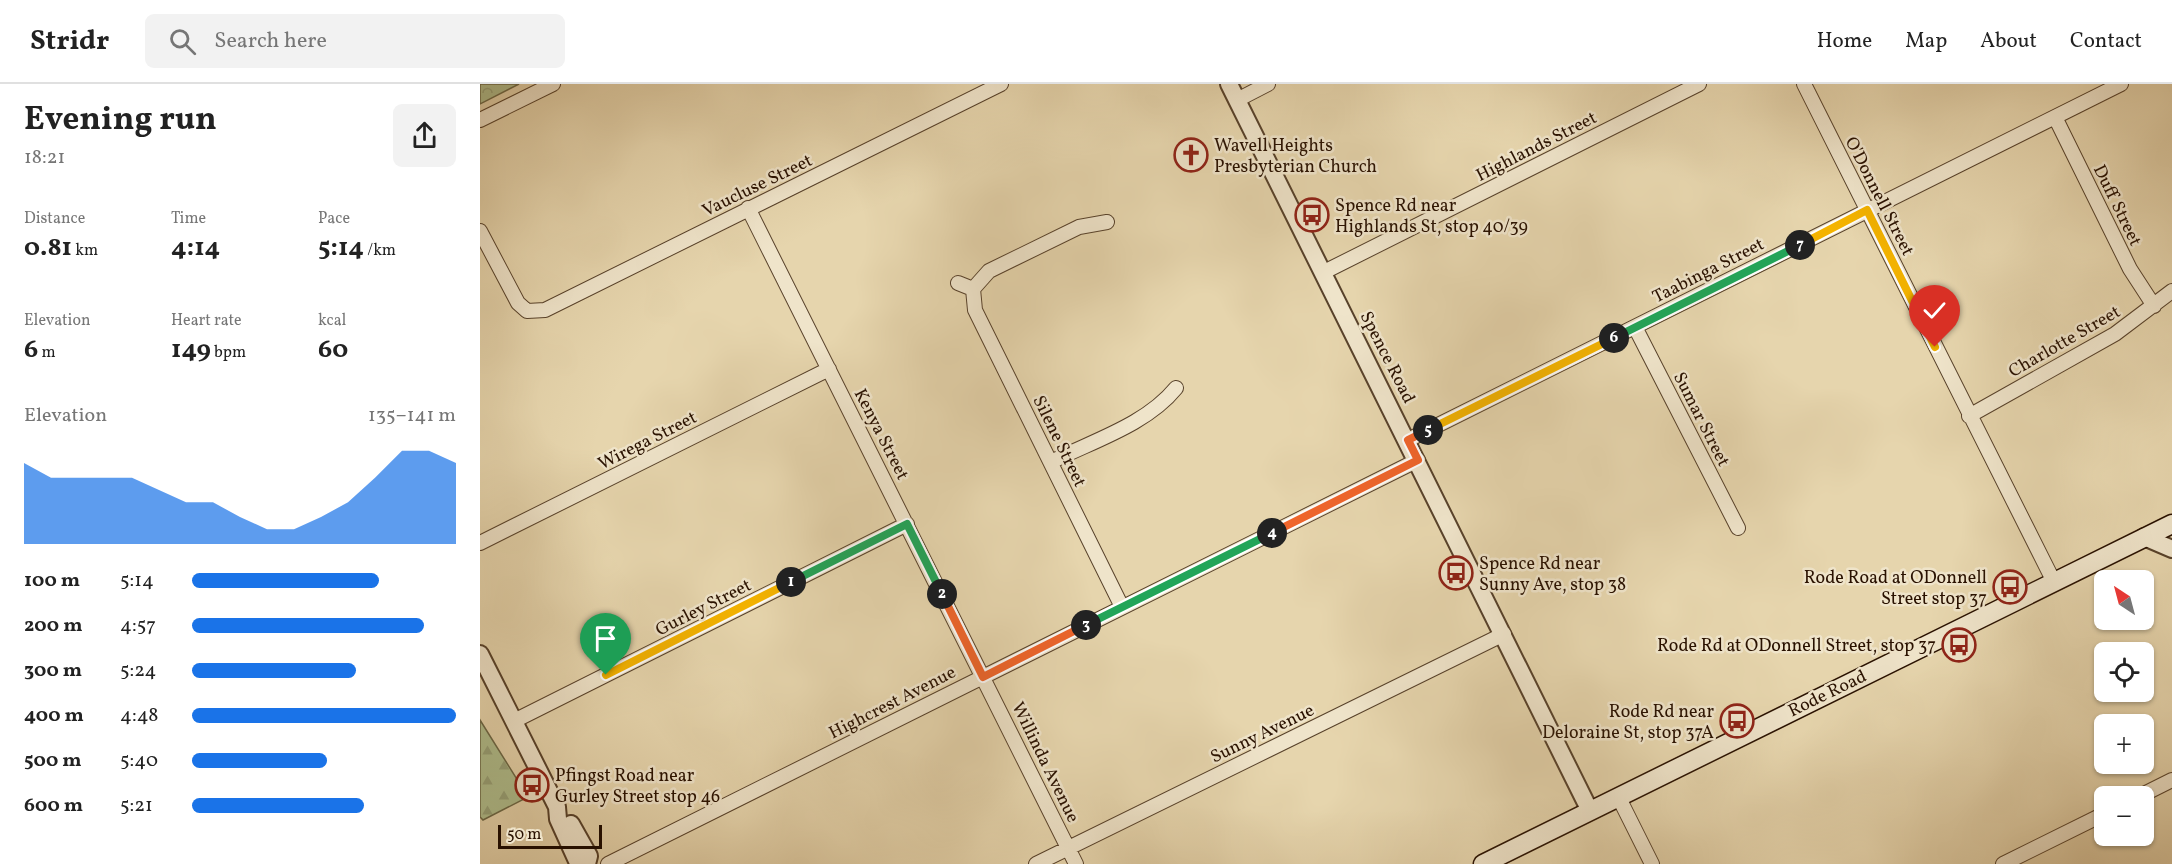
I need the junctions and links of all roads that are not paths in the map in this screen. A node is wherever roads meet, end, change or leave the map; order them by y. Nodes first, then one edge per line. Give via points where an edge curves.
1 (553, 84) edge
2 (1001, 84) edge
3 (1229, 84) edge
4 (1268, 84) edge
5 (1699, 84) edge
6 (1804, 84) edge
7 (2121, 84) edge
8 (1237, 100) junction
9 (2055, 117) junction
10 (480, 120) edge
11 (748, 208) junction
12 (1867, 210) junction
13 (1107, 222) dead end
14 (480, 231) edge
15 (1324, 272) junction
16 (958, 284) dead end
17 (973, 290) junction
18 (2172, 291) edge
19 (2154, 306) junction
20 (1635, 327) junction
21 (829, 369) junction
22 (1176, 388) dead end
23 (1970, 416) junction
24 (1408, 440) junction
25 (1418, 460) junction
26 (1051, 462) junction
27 (907, 524) junction
28 (2172, 524) edge
29 (1738, 528) dead end
30 (2144, 537) junction
31 (480, 543) edge
32 (2172, 549) edge
33 (2054, 582) junction
34 (1122, 607) junction
35 (1504, 634) junction
36 (481, 658) edge
37 (983, 677) junction
38 (514, 721) junction
39 (2172, 780) edge
40 (2154, 789) edge
41 (1618, 796) junction
42 (557, 807) junction
43 (1590, 811) junction
44 (2094, 819) edge
45 (1069, 848) junction
46 (582, 864) edge
47 (587, 864) edge
48 (608, 864) edge
49 (1036, 864) edge
50 (1076, 864) edge
51 (1483, 864) edge
52 (1652, 864) edge
53 (2003, 864) edge

1 - 10 street
2 - 11 street, Vaucluse Street
3 - 8 street, Spence Road
4 - 8 street
5 - 15 street, Highlands Street
6 - 12 street, O'Donnell Street
7 - 9 street, Taabinga Street
8 - 15 street, Spence Road
9 - 12 street, Taabinga Street
9 - 19 street, Duff Street via 2130,269
11 - 14 street, Vaucluse Street via 545,310 528,311 515,299
11 - 21 street, Kenya Street
12 - 20 street, Taabinga Street
12 - 23 street, O'Donnell Street
13 - 17 street via 1079,227 989,271
15 - 24 street, Spence Road
16 - 17 street
17 - 26 street, Silene Street via 975,310
18 - 19 street, Charlotte Street
19 - 23 street, Charlotte Street via 2115,334
20 - 24 street, Taabinga Street
20 - 29 street, Sumar Street
21 - 27 street, Kenya Street
21 - 31 street, Wirega Street
22 - 26 street via 1149,414
23 - 33 street, O'Donnell Street
24 - 25 street, Spence Road
25 - 34 street, Highcrest Avenue
25 - 35 street, Spence Road
26 - 34 street, Silene Street
27 - 37 street, Kenya Street
27 - 38 street, Gurley Street
28 - 30 main road, Rode Road
30 - 32 street
30 - 33 main road, Rode Road
33 - 41 main road, Rode Road
34 - 37 street, Highcrest Avenue
35 - 43 street, Spence Road
35 - 45 street, Sunny Avenue
36 - 38 street
37 - 45 street, Willinda Avenue
37 - 48 street, Highcrest Avenue
38 - 42 street
39 - 40 street
41 - 43 main road, Rode Road
41 - 52 street
42 - 46 street via 558,819
42 - 47 street via 566,814 589,856
43 - 51 main road, Rode Road
44 - 53 street
45 - 49 street, Sunny Avenue
45 - 50 street, Willinda Avenue

